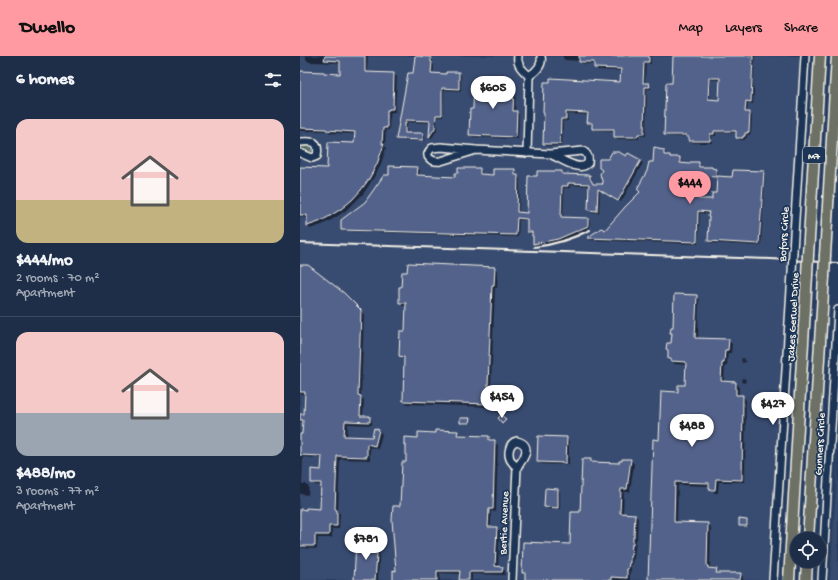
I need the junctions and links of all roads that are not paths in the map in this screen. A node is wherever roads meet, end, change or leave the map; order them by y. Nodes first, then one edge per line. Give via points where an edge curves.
1 (518, 56) edge
2 (541, 56) edge
3 (805, 56) edge
4 (820, 56) edge
5 (837, 56) edge
6 (530, 76) junction
7 (300, 142) edge
8 (476, 150) junction
9 (300, 153) edge
10 (527, 153) junction
11 (550, 154) junction
12 (838, 310) edge
13 (517, 467) dead end
14 (808, 532) edge
15 (807, 568) edge
16 (512, 580) edge
17 (773, 580) edge
18 (788, 580) edge
19 (806, 580) edge
20 (822, 580) edge

1 - 6 street via 518,64
2 - 6 street via 540,67
3 - 17 street, Bofors Circle, bridge
4 - 18 highway, Jakes Gerwel Drive / M7, bridge
5 - 14 highway, M7, bridge
6 - 10 street
7 - 9 street via 311,141 316,144 318,150 317,156 312,158
8 - 8 street via 436,162 428,156 432,148
8 - 10 street
10 - 11 street
11 - 11 street via 583,151 588,156 588,163 577,166
12 - 20 street, Gunners Circle
13 - 16 street, Bertie Avenue
15 - 19 highway

